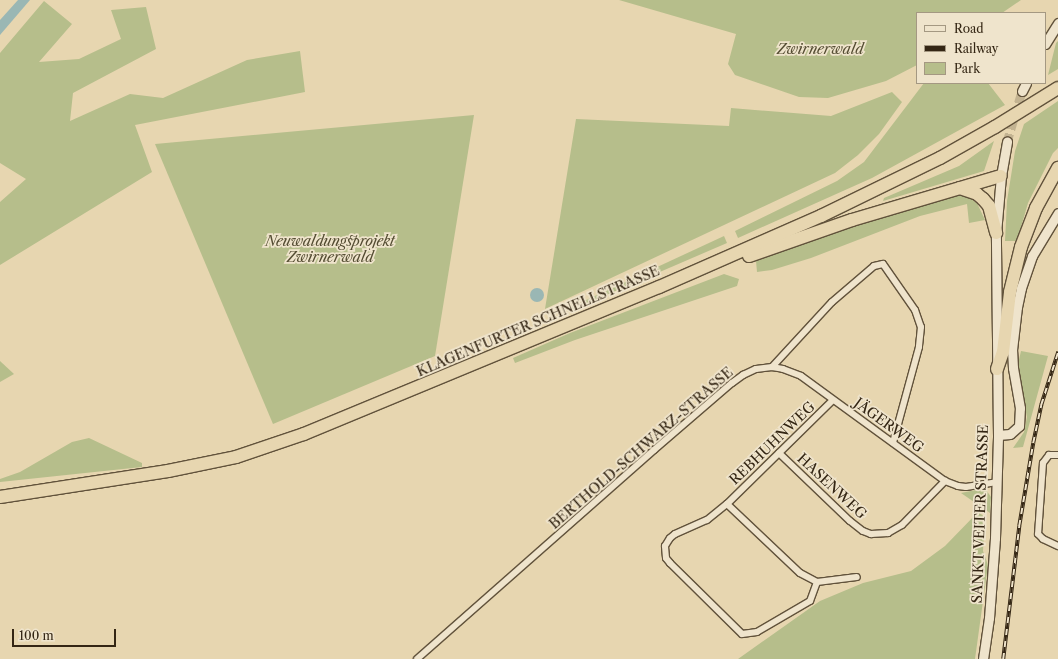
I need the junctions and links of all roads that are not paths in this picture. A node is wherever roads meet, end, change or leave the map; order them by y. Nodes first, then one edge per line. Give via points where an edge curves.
1 (1058, 23) edge
2 (1046, 42) edge
3 (1058, 88) edge
4 (1006, 142) tunnel mouth
5 (1058, 168) edge
6 (1001, 176) junction
7 (960, 188) junction
8 (1058, 213) edge
9 (996, 233) junction
10 (730, 256) junction
11 (772, 367) junction
12 (997, 369) junction
13 (834, 400) junction
14 (998, 435) junction
15 (893, 443) junction
16 (779, 453) junction
17 (1058, 455) edge
18 (945, 481) junction
19 (997, 482) junction
20 (0, 497) edge
21 (727, 504) junction
22 (1058, 546) edge
23 (857, 577) dead end
24 (817, 582) junction
25 (417, 659) edge
26 (984, 659) edge

1 - 2 main road
3 - 10 highway, KLAGENFURTER SCHNELLSTRASSE via 940,158 821,216
4 - 6 main road, SANKT VEITER STRASSE
5 - 12 highway via 1036,208 1021,247 1010,292 1003,352
6 - 7 highway
6 - 9 main road, SANKT VEITER STRASSE
7 - 9 highway via 977,194 989,206
7 - 10 highway via 852,220 749,256
8 - 14 main road via 1032,256 1016,307 1012,350 1020,408 1019,426 1010,434
9 - 12 main road, SANKT VEITER STRASSE
10 - 20 highway, KLAGENFURTER SCHNELLSTRASSE via 304,434 236,457 168,471
11 - 13 street, JÄGERWEG via 801,376
11 - 15 street via 832,302 874,266 883,264 915,310 920,327 919,347
11 - 25 street, BERTHOLD-SCHWARZ-STRASSE via 750,371 732,383
12 - 14 main road, SANKT VEITER STRASSE
13 - 15 street, JÄGERWEG
13 - 16 street, REBHUHNWEG
14 - 19 main road, SANKT VEITER STRASSE
15 - 18 street, JÄGERWEG
16 - 18 street, HASENWEG via 850,521 871,534 888,533 902,525
16 - 21 street, REBHUHNWEG
17 - 22 street via 1049,455 1043,463 1038,534
18 - 19 street, JÄGERWEG via 958,486
19 - 26 main road, SANKT VEITER STRASSE via 993,582
21 - 24 street, REBHUHNWEG via 794,568
21 - 24 street, REBHUHNWEG via 707,520 675,534 667,542 665,551 670,563 737,631 747,635 757,632 810,601
23 - 24 street

